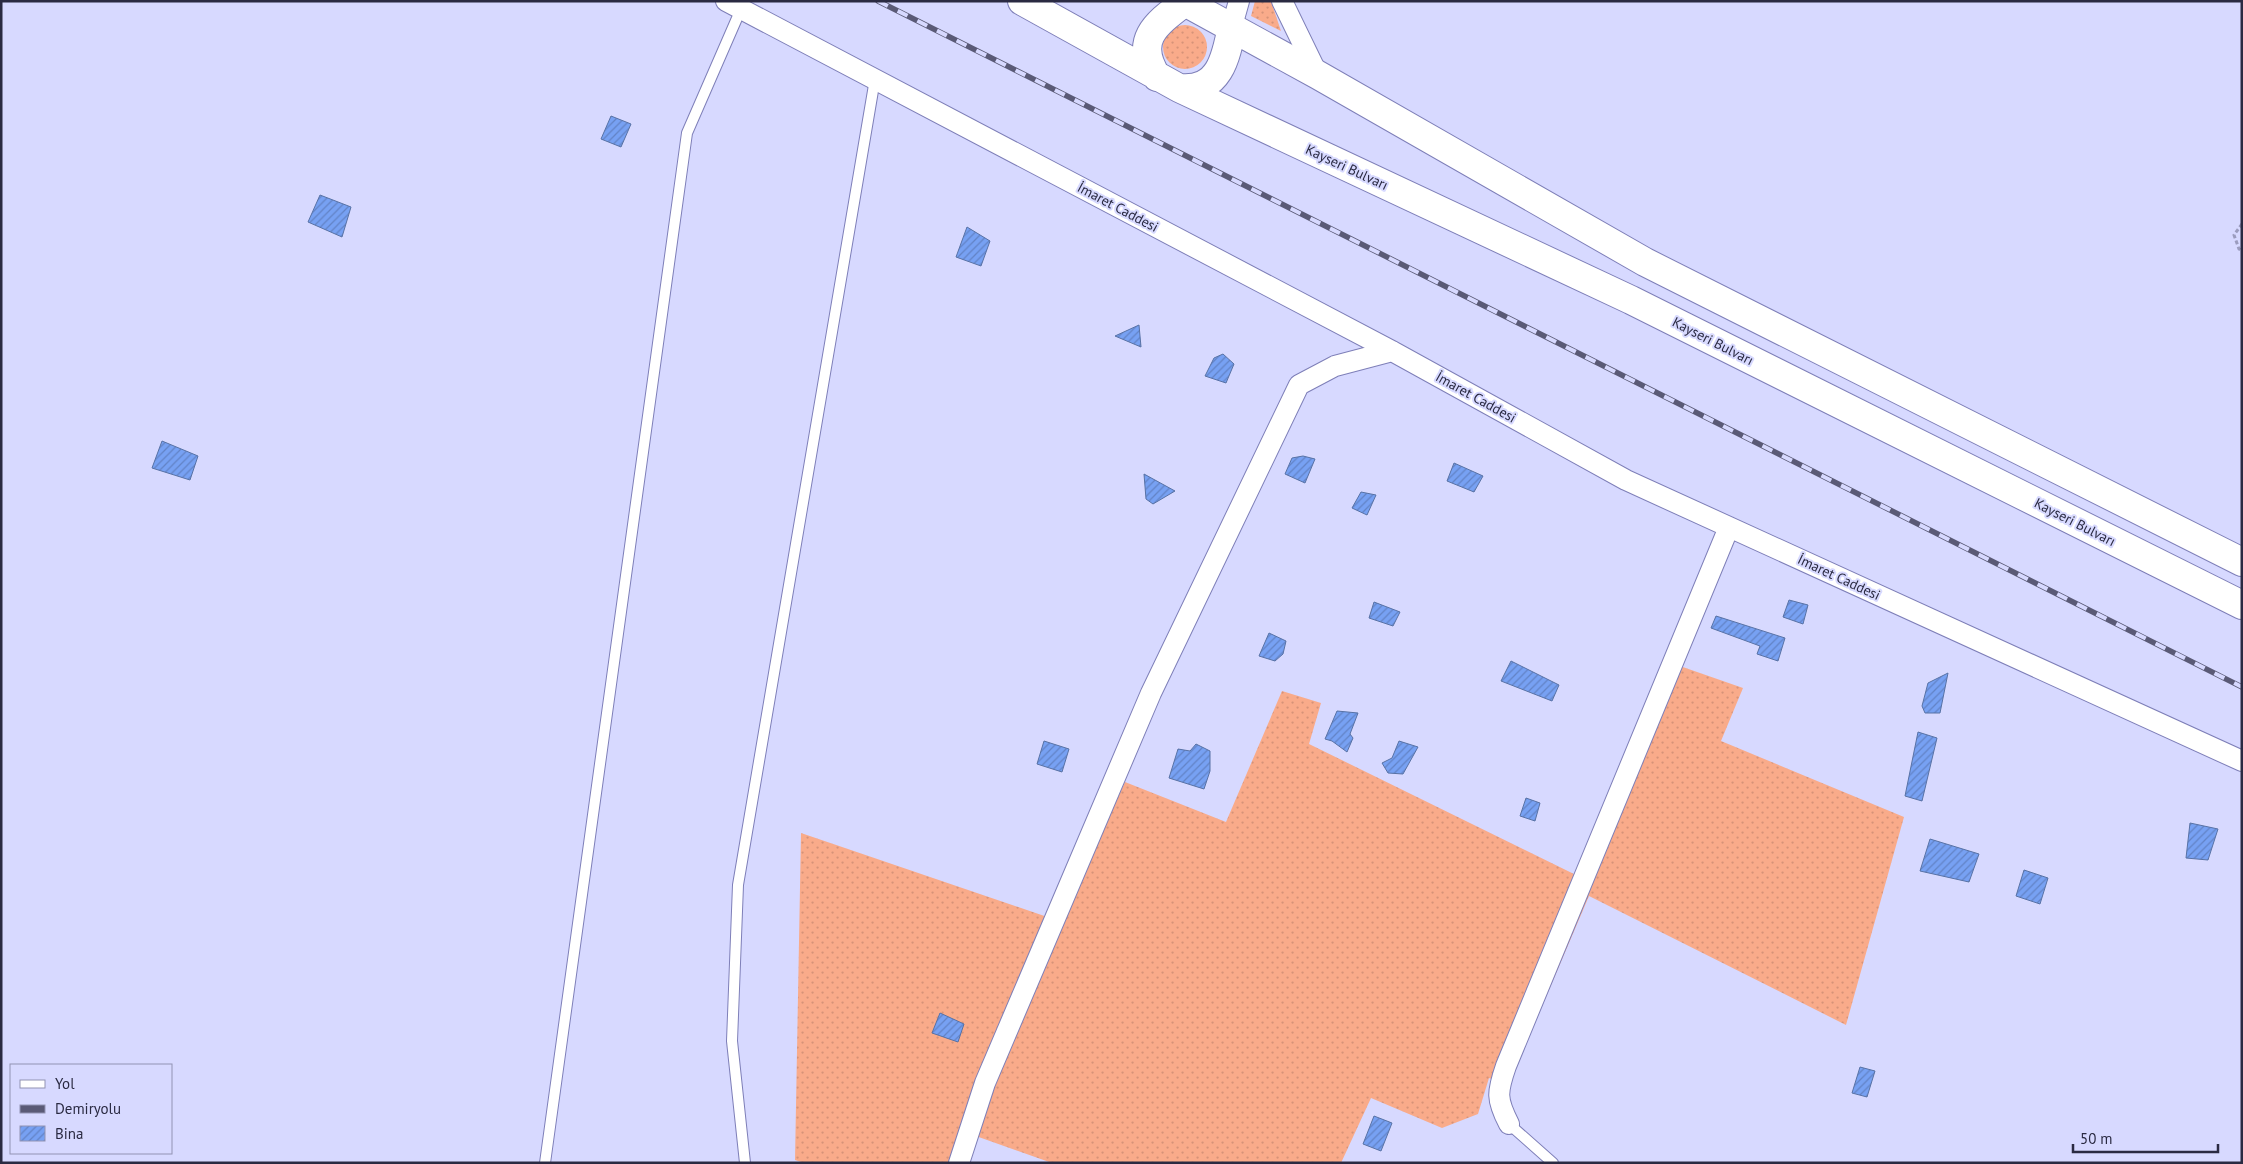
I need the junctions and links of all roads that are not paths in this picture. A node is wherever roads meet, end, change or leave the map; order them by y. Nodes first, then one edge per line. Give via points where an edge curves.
1 (1022, 1) edge
2 (1282, 1) edge
3 (1184, 2) edge
4 (734, 5) edge
5 (1236, 14) edge
6 (1318, 75) junction
7 (875, 79) junction
8 (1168, 83) junction
9 (1392, 351) junction
10 (1729, 527) junction
11 (2242, 562) edge
12 (2242, 605) edge
13 (2242, 761) edge
14 (1509, 1124) joint
15 (545, 1163) edge
16 (745, 1163) edge
17 (959, 1163) edge
18 (1553, 1163) edge

1 - 8 highway, Kayseri Bulvarı
2 - 6 street
3 - 5 highway
3 - 8 highway via 1162,18 1150,32 1148,42 1148,60
4 - 7 street, İmaret Caddesi
4 - 15 lane via 687,133
5 - 6 highway
5 - 8 highway via 1226,54 1213,79 1200,88
6 - 11 highway via 1644,262
7 - 9 street, İmaret Caddesi
7 - 16 lane via 738,885 732,1041
8 - 12 highway, Kayseri Bulvarı via 1630,300
9 - 10 street, İmaret Caddesi via 1626,480
9 - 17 street via 1335,366 1298,385 1151,693 985,1083
10 - 13 street, İmaret Caddesi
10 - 14 street via 1506,1066 1499,1088 1499,1106
14 - 18 lane

